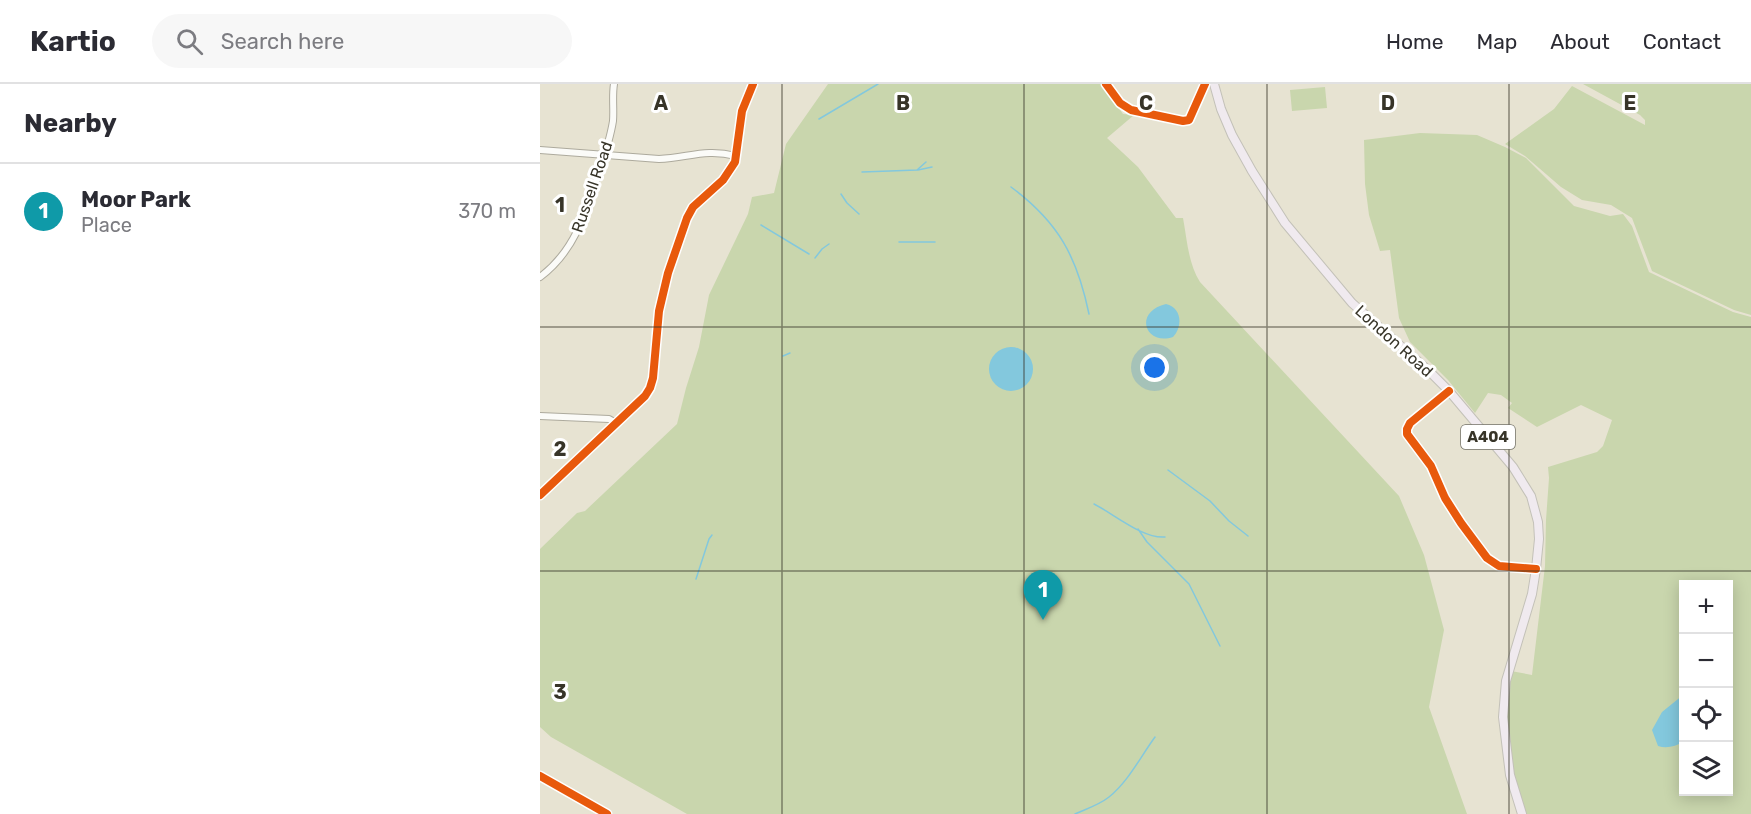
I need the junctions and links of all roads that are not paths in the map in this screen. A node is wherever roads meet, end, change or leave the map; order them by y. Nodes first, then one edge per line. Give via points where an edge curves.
1 (614, 84) edge
2 (753, 84) edge
3 (1106, 84) edge
4 (1205, 84) edge
5 (1214, 84) edge
6 (540, 150) edge
7 (605, 155) junction
8 (736, 156) junction
9 (540, 277) edge
10 (1449, 391) junction
11 (540, 416) edge
12 (616, 423) junction
13 (540, 495) edge
14 (1536, 569) junction
15 (540, 776) edge
16 (607, 814) edge
17 (1522, 814) edge

1 - 7 street, Russell Road via 613,119
2 - 8 street via 742,111
3 - 4 street via 1120,103 1131,110 1183,121 1189,120
5 - 10 main road, London Road / A404 via 1232,135 1285,223 1352,303
6 - 7 street
7 - 8 street via 672,159 716,152
7 - 9 street, Russell Road via 580,228 564,254
8 - 12 street via 728,174 693,207 685,224 663,290 652,384
10 - 14 main road, London Road / A404 via 1527,488 1538,522
10 - 14 street via 1410,423 1407,434 1431,466 1461,524 1487,558 1499,566
11 - 12 street via 609,419
12 - 13 street
14 - 17 main road, London Road / A404 via 1503,704 1510,775
15 - 16 street

